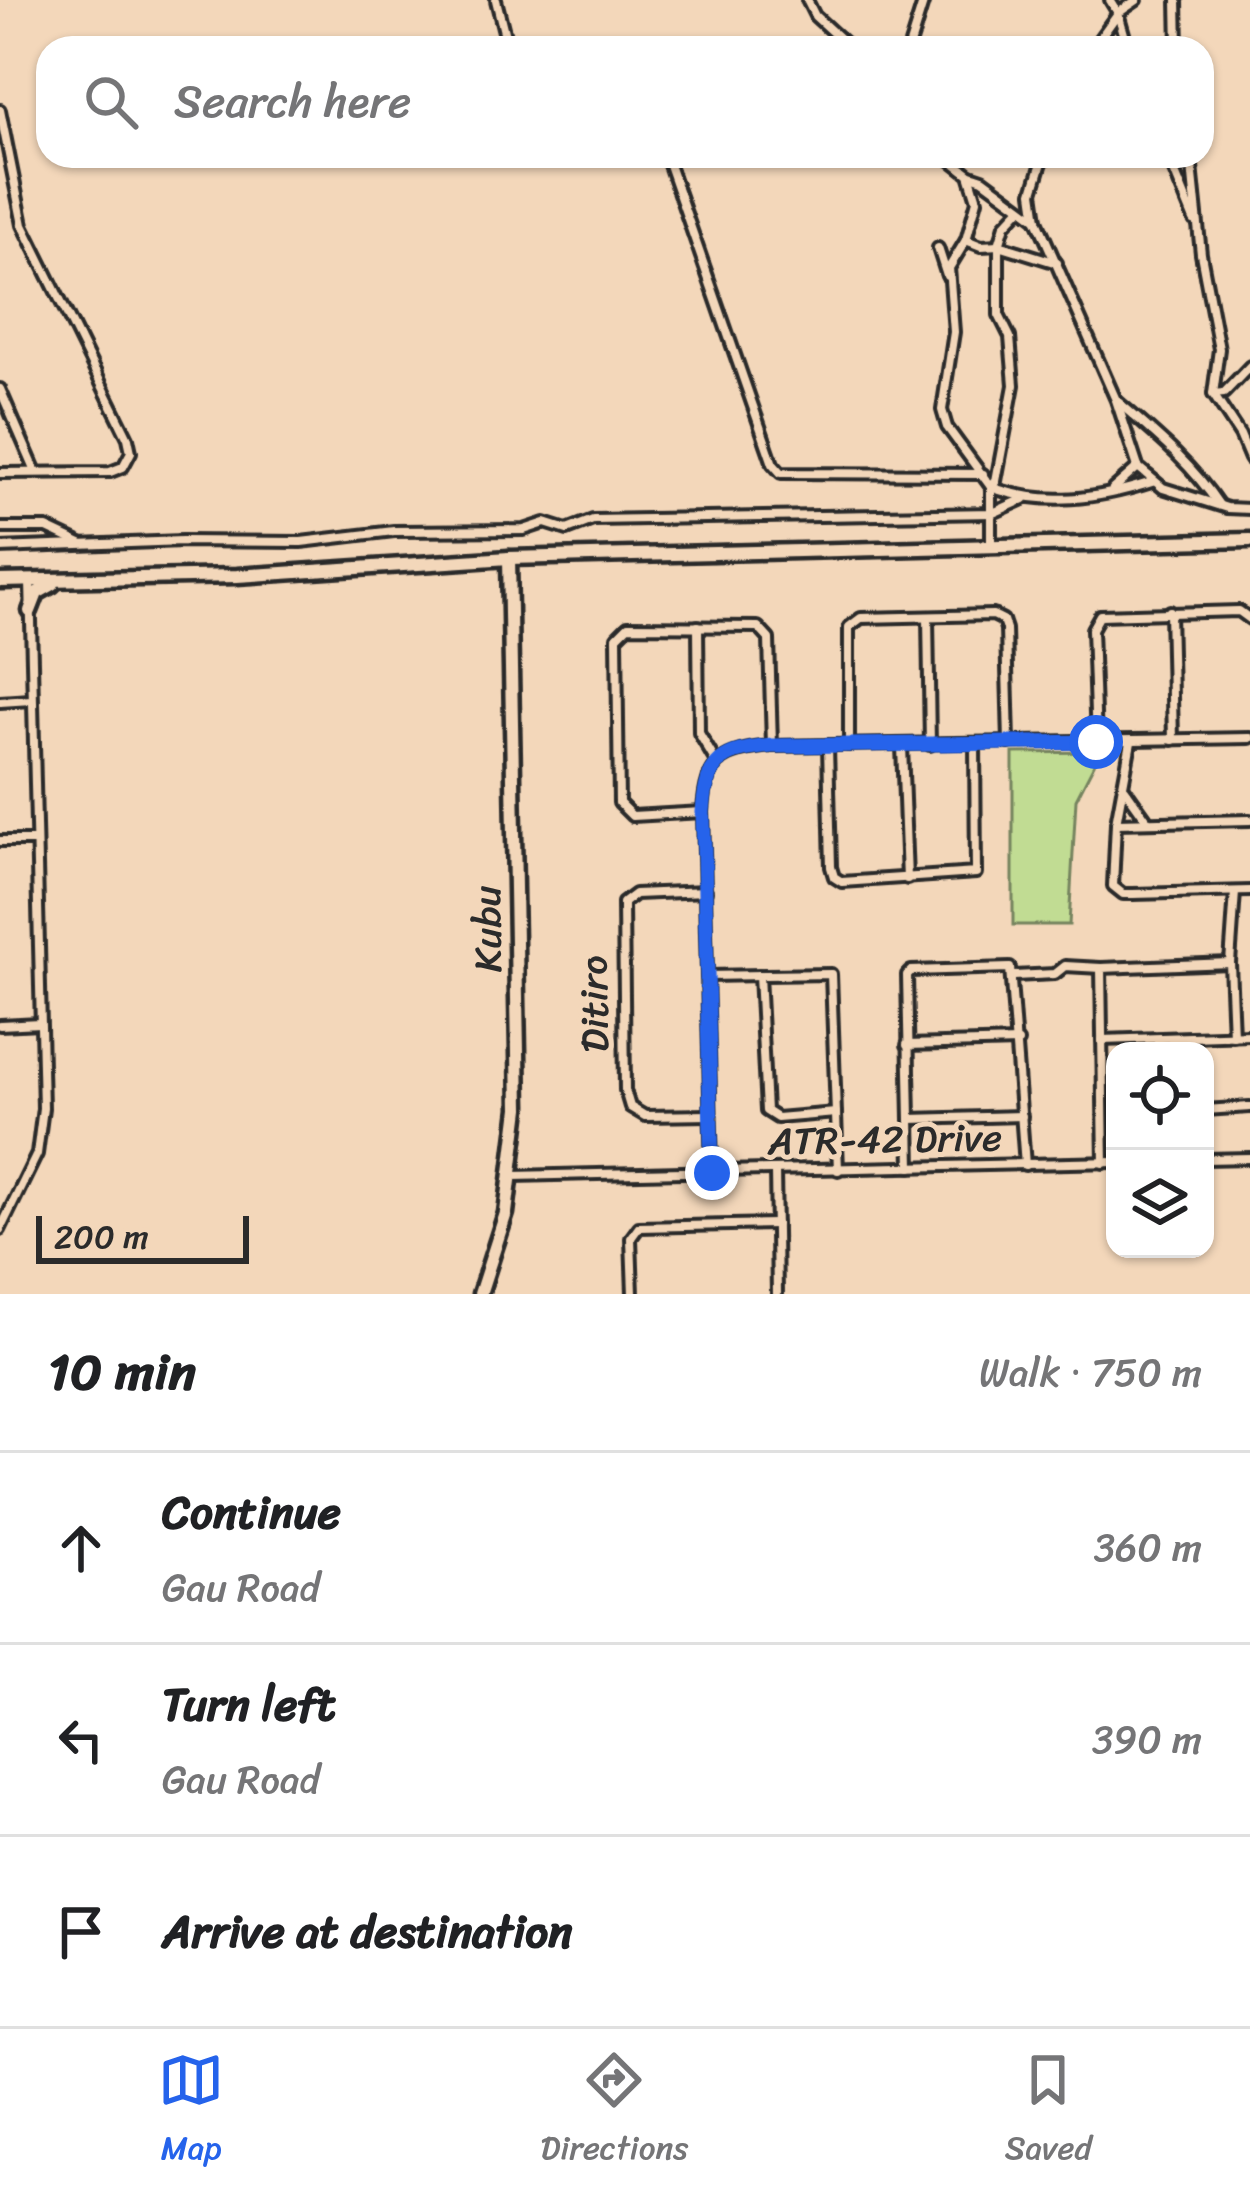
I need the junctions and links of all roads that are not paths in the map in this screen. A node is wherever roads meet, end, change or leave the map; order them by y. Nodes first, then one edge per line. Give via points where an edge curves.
1 (496, 0) edge
2 (807, 0) edge
3 (924, 0) edge
4 (1110, 0) edge
5 (1137, 0) edge
6 (1177, 0) edge
7 (1118, 14) junction
8 (505, 36) edge
9 (835, 36) edge
10 (913, 36) edge
11 (1102, 36) edge
12 (1124, 36) edge
13 (1178, 36) edge
14 (0, 110) edge
15 (670, 168) edge
16 (961, 168) edge
17 (1039, 168) edge
18 (1173, 168) edge
19 (1192, 168) edge
20 (5, 170) edge
21 (969, 174) junction
22 (1020, 209) junction
23 (1037, 220) junction
24 (1198, 227) junction
25 (966, 240) junction
26 (1000, 245) junction
27 (938, 248) dead end
28 (1057, 263) junction
29 (947, 278) junction
30 (1250, 366) edge
31 (0, 388) edge
32 (1213, 394) junction
33 (1116, 400) junction
34 (1250, 459) edge
35 (1138, 467) junction
36 (36, 472) junction
37 (0, 473) edge
38 (983, 474) junction
39 (1152, 482) junction
40 (991, 487) junction
41 (1112, 490) junction
42 (1024, 499) junction
43 (1220, 506) junction
44 (1250, 509) edge
45 (994, 513) junction
46 (0, 528) edge
47 (52, 530) junction
48 (1250, 540) edge
49 (82, 545) junction
50 (50, 546) junction
51 (991, 547) junction
52 (0, 548) edge
53 (509, 558) junction
54 (484, 559) junction
55 (66, 580) junction
56 (5, 581) edge
57 (30, 581) junction
58 (510, 584) junction
59 (30, 611) junction
60 (1170, 611) junction
61 (928, 617) junction
62 (1250, 619) edge
63 (698, 626) junction
64 (32, 700) junction
65 (0, 702) edge
66 (1250, 738) edge
67 (1173, 740) junction
68 (1096, 742) junction
69 (1131, 742) junction
70 (1009, 743) junction
71 (975, 744) junction
72 (848, 745) junction
73 (930, 745) junction
74 (772, 746) junction
75 (828, 746) junction
76 (902, 746) junction
77 (716, 762) junction
78 (1124, 787) junction
79 (703, 812) junction
80 (1250, 820) edge
81 (1149, 821) junction
82 (1116, 823) junction
83 (35, 841) junction
84 (0, 842) edge
85 (907, 879) junction
86 (706, 891) junction
87 (1250, 891) edge
88 (1235, 892) junction
89 (1230, 963) junction
90 (1101, 968) junction
91 (760, 975) junction
92 (707, 976) junction
93 (1014, 976) junction
94 (40, 1023) junction
95 (0, 1024) edge
96 (1250, 1035) edge
97 (1233, 1036) junction
98 (1102, 1040) junction
99 (1018, 1042) junction
100 (907, 1045) junction
101 (1106, 1076) edge
102 (1250, 1107) edge
103 (1214, 1109) edge
104 (836, 1113) junction
105 (710, 1115) junction
106 (1022, 1116) junction
107 (910, 1119) junction
108 (1250, 1158) edge
109 (1214, 1159) edge
110 (1106, 1162) edge
111 (1025, 1165) junction
112 (911, 1167) junction
113 (838, 1170) junction
114 (775, 1172) junction
115 (712, 1173) junction
116 (513, 1176) junction
117 (776, 1224) junction
118 (1, 1227) edge
119 (480, 1294) edge
120 (633, 1294) edge
121 (777, 1294) edge

1 - 8 street
2 - 9 street
3 - 10 street
4 - 7 street
5 - 7 street
6 - 13 street
7 - 11 street
7 - 12 street
14 - 20 street
15 - 38 street via 781,473
16 - 21 street
17 - 23 street
18 - 24 street
19 - 24 street
20 - 36 street via 23,225 131,452 110,472
21 - 22 street
21 - 25 street via 977,200
22 - 23 street
22 - 26 street
23 - 28 street
24 - 32 street via 1220,350
25 - 26 street
25 - 29 street
26 - 28 street
26 - 40 street via 999,315 1010,338 1014,386
27 - 29 street
28 - 33 street
29 - 38 street via 955,308 942,410
30 - 32 street
31 - 36 street
32 - 34 street
33 - 35 street
33 - 43 street via 1172,448
35 - 39 street
35 - 41 street
36 - 37 street
38 - 40 street
39 - 41 street
39 - 43 street
40 - 42 street
40 - 45 street
41 - 42 street
42 - 45 street
43 - 44 street
45 - 49 street via 593,520 567,530 545,523 301,542
45 - 51 street
46 - 47 street
47 - 49 street
47 - 50 street
48 - 51 main road
49 - 50 street
50 - 52 street
51 - 53 main road
53 - 54 main road
53 - 58 main road, Kubu
54 - 55 main road
54 - 58 main road
55 - 57 main road
55 - 59 main road via 40,590
56 - 57 main road
56 - 59 main road via 20,589
57 - 59 street
58 - 116 main road, Kubu via 520,1070
59 - 64 street
60 - 62 street via 1239,611
60 - 67 street
60 - 68 street via 1106,613 1094,624
61 - 70 street via 1003,620
61 - 72 street via 861,618 848,627
61 - 73 street
63 - 74 street via 765,631
63 - 77 street via 699,733
63 - 79 street via 628,626 617,638 620,802 632,816
64 - 65 street
64 - 83 street
66 - 67 street
67 - 69 street
68 - 69 street
68 - 70 street
69 - 78 street
70 - 71 street
71 - 73 street
71 - 85 street via 976,873
72 - 75 street
72 - 76 street
73 - 76 street
74 - 75 street
74 - 77 street
75 - 85 street via 834,877
76 - 85 street
77 - 79 street
78 - 81 street
78 - 82 street
79 - 86 street
80 - 81 street
81 - 82 street
82 - 88 street via 1118,891
83 - 84 street
83 - 94 street
86 - 92 street
86 - 105 street, Ditiro via 635,894 623,903 625,1090 630,1107 645,1116
87 - 88 street
88 - 89 street
89 - 90 street
89 - 97 street
90 - 93 street
90 - 98 street
91 - 92 street
91 - 104 street via 766,1111 777,1118
91 - 104 street via 832,974
92 - 105 street
93 - 99 street
93 - 100 street via 1010,968 911,971
94 - 95 street
94 - 118 street via 40,1138
96 - 97 street
97 - 98 street
98 - 101 street
99 - 100 street
99 - 106 street
100 - 107 street
102 - 103 street
104 - 113 street
105 - 115 street
106 - 107 street
106 - 111 street
107 - 112 street
108 - 109 street
110 - 111 street, ATR-42 Drive
111 - 112 street, ATR-42 Drive
112 - 113 street, ATR-42 Drive
113 - 114 street, ATR-42 Drive
114 - 115 street, ATR-42 Drive
114 - 117 street
115 - 116 street, ATR-42 Drive
116 - 119 main road, Kubu
117 - 120 street via 639,1227 631,1238
117 - 121 street

